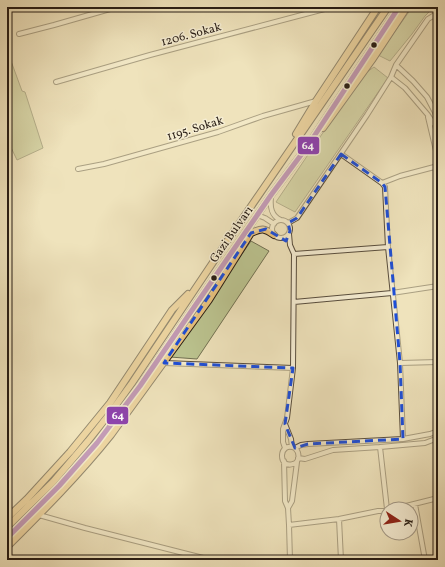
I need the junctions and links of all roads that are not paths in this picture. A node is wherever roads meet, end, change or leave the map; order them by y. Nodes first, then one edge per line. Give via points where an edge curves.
1 (117, 7) edge
2 (332, 7) edge
3 (388, 7) edge
4 (399, 7) edge
5 (376, 8) edge
6 (406, 8) edge
7 (438, 13) edge
8 (19, 34) dead end
9 (396, 65) junction
10 (391, 77) junction
11 (56, 82) dead end
12 (316, 100) junction
13 (428, 115) junction
14 (438, 118) edge
15 (438, 130) edge
16 (307, 147) junction
17 (437, 149) edge
18 (341, 154) junction
19 (438, 159) edge
20 (438, 166) edge
21 (78, 169) dead end
22 (272, 176) junction
23 (382, 183) junction
24 (271, 195) junction
25 (257, 215) junction
26 (282, 220) junction
27 (288, 223) junction
28 (274, 224) junction
29 (289, 234) junction
30 (277, 236) junction
31 (290, 245) junction
32 (388, 247) junction
33 (294, 254) junction
34 (199, 283) junction
35 (438, 286) edge
36 (392, 293) junction
37 (294, 302) junction
38 (438, 362) edge
39 (164, 363) junction
40 (400, 364) junction
41 (293, 368) junction
42 (285, 424) junction
43 (438, 431) edge
44 (438, 438) edge
45 (403, 439) junction
46 (380, 447) junction
47 (285, 448) junction
48 (294, 448) junction
49 (297, 460) junction
50 (284, 461) junction
51 (438, 498) edge
52 (386, 501) edge
53 (419, 503) edge
54 (288, 508) junction
55 (379, 510) edge
56 (39, 515) junction
57 (7, 518) edge
58 (340, 519) junction
59 (289, 525) junction
60 (419, 526) edge
61 (7, 528) edge
62 (7, 538) edge
63 (7, 547) edge
64 (211, 560) edge
65 (290, 560) edge
66 (341, 560) edge
67 (425, 560) edge

1 - 8 street
2 - 11 street, 1206. Sokak
3 - 22 highway, Gazi Bulvarı
4 - 16 highway, Gazi Bulvarı
5 - 12 highway
6 - 16 highway via 333,116
7 - 9 street via 428,19
9 - 10 street
9 - 14 street via 427,97
10 - 13 street via 405,88
10 - 18 street
12 - 21 street, 1195. Sokak via 204,136
12 - 22 highway
13 - 15 street
13 - 17 street
16 - 24 highway, Gazi Bulvarı
17 - 19 street
18 - 23 street
18 - 27 street via 298,218
20 - 23 street
22 - 34 highway, Gazi Bulvarı
23 - 32 street via 385,187
24 - 25 highway, Gazi Bulvarı
24 - 26 street via 271,212
25 - 28 street
25 - 62 highway, Gazi Bulvarı via 140,386 97,443
26 - 27 street
26 - 28 street
27 - 29 street
28 - 30 street via 272,230
29 - 30 street via 285,238
29 - 31 street
30 - 31 street
30 - 39 highway via 266,229 251,233 209,300
31 - 33 street
32 - 33 street
32 - 36 street
33 - 37 street
34 - 57 highway via 172,310 110,403 70,452
34 - 61 highway, Gazi Bulvarı via 111,412 53,482
35 - 36 street
36 - 37 street
36 - 40 street
37 - 41 street
38 - 40 street
39 - 41 street
39 - 56 highway via 96,454
40 - 45 street
41 - 42 street
42 - 47 street
42 - 48 street
43 - 45 street
44 - 46 street via 425,443
45 - 48 street via 308,444
46 - 49 street via 333,450
46 - 52 street
47 - 48 street
47 - 50 street via 281,455
48 - 49 street via 299,455
49 - 50 street via 294,464 286,464
49 - 54 street via 292,501
50 - 54 street via 285,501
51 - 53 street
54 - 59 street
55 - 58 street
56 - 63 highway
56 - 64 street
58 - 59 street
58 - 66 street
59 - 65 street
60 - 67 street

